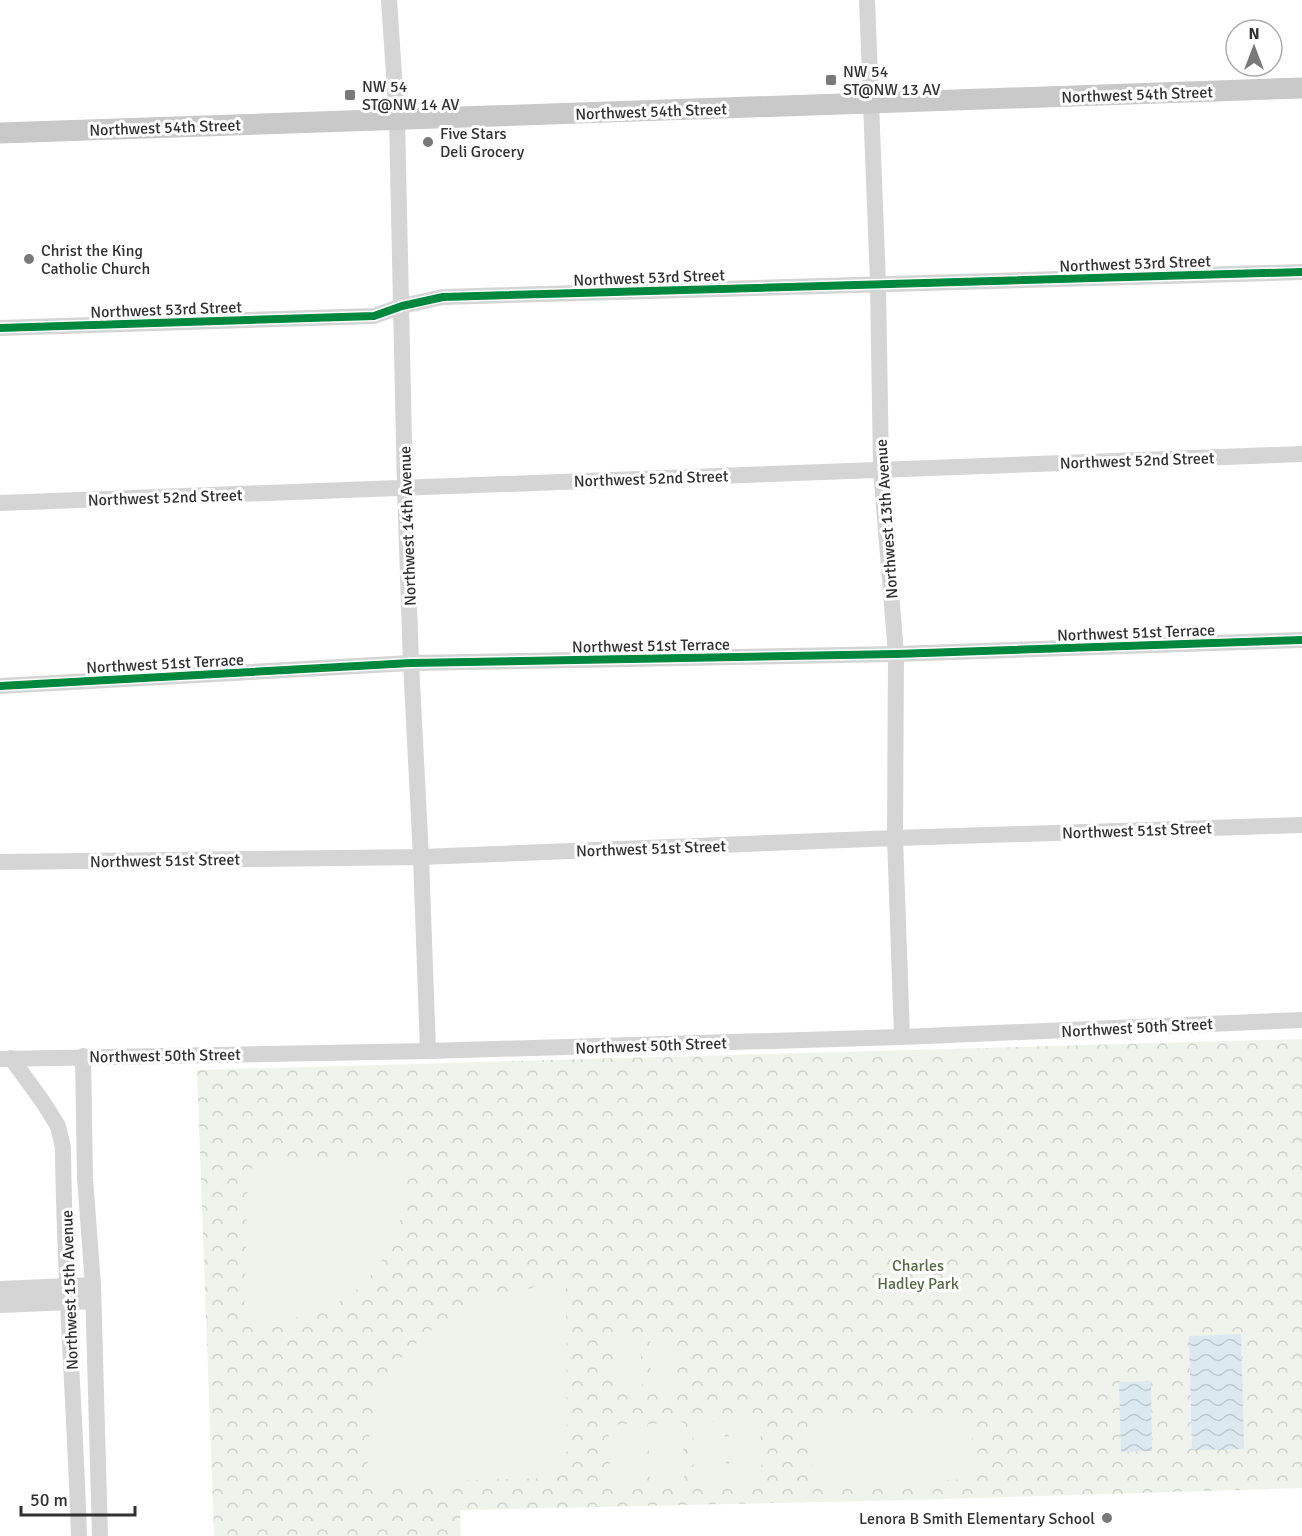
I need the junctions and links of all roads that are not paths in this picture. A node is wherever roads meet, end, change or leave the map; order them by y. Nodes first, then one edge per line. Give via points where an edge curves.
1 (389, 0) edge
2 (867, 0) edge
3 (1302, 88) edge
4 (872, 103) junction
5 (397, 119) junction
6 (0, 133) edge
7 (1302, 272) edge
8 (878, 283) junction
9 (402, 306) junction
10 (0, 328) edge
11 (1302, 454) edge
12 (881, 469) junction
13 (405, 489) junction
14 (0, 503) edge
15 (1302, 640) edge
16 (896, 654) junction
17 (411, 663) junction
18 (0, 686) edge
19 (1302, 825) edge
20 (895, 838) junction
21 (422, 857) junction
22 (0, 862) edge
23 (1302, 1020) edge
24 (902, 1037) junction
25 (428, 1051) junction
26 (83, 1056) junction
27 (5, 1059) edge
28 (63, 1152) junction
29 (85, 1152) junction
30 (0, 1289) edge
31 (93, 1293) junction
32 (67, 1295) junction
33 (0, 1305) edge
34 (96, 1386) junction
35 (73, 1387) junction
36 (79, 1529) edge
37 (100, 1529) edge

1 - 5 street, Northwest 14th Avenue
2 - 4 street, Northwest 13th Avenue
3 - 4 main road, Northwest 54th Street
4 - 5 main road, Northwest 54th Street
4 - 8 street, Northwest 13th Avenue
5 - 6 main road, Northwest 54th Street
5 - 9 street, Northwest 14th Avenue
7 - 8 street, Northwest 53rd Street
8 - 9 street, Northwest 53rd Street via 443,297
8 - 12 street, Northwest 13th Avenue
9 - 10 street, Northwest 53rd Street via 374,316
9 - 13 street, Northwest 14th Avenue
11 - 12 street, Northwest 52nd Street
12 - 13 street, Northwest 52nd Street
12 - 16 street, Northwest 13th Avenue
13 - 14 street, Northwest 52nd Street
13 - 17 street, Northwest 14th Avenue
15 - 16 street, Northwest 51st Terrace
16 - 17 street, Northwest 51st Terrace
16 - 20 street, Northwest 13th Avenue
17 - 18 street, Northwest 51st Terrace
17 - 21 street, Northwest 14th Avenue
19 - 20 street, Northwest 51st Street
20 - 21 street, Northwest 51st Street
20 - 24 street, Northwest 13th Avenue
21 - 22 street, Northwest 51st Street
21 - 25 street, Northwest 14th Avenue
23 - 24 street, Northwest 50th Street
24 - 25 street, Northwest 50th Street
25 - 26 street, Northwest 50th Street
26 - 27 street, Northwest 50th Street
26 - 29 street, Northwest 15th Avenue
27 - 28 street, Northwest 15th Avenue via 43,1102 58,1126
28 - 29 street
28 - 32 street, Northwest 15th Avenue
29 - 31 street, Northwest 15th Avenue
30 - 32 street
31 - 32 street
31 - 34 street, Northwest 15th Avenue
32 - 33 street
32 - 35 street, Northwest 15th Avenue
34 - 35 street
34 - 37 street, Northwest 15th Avenue
35 - 36 street, Northwest 15th Avenue
36 - 37 street

